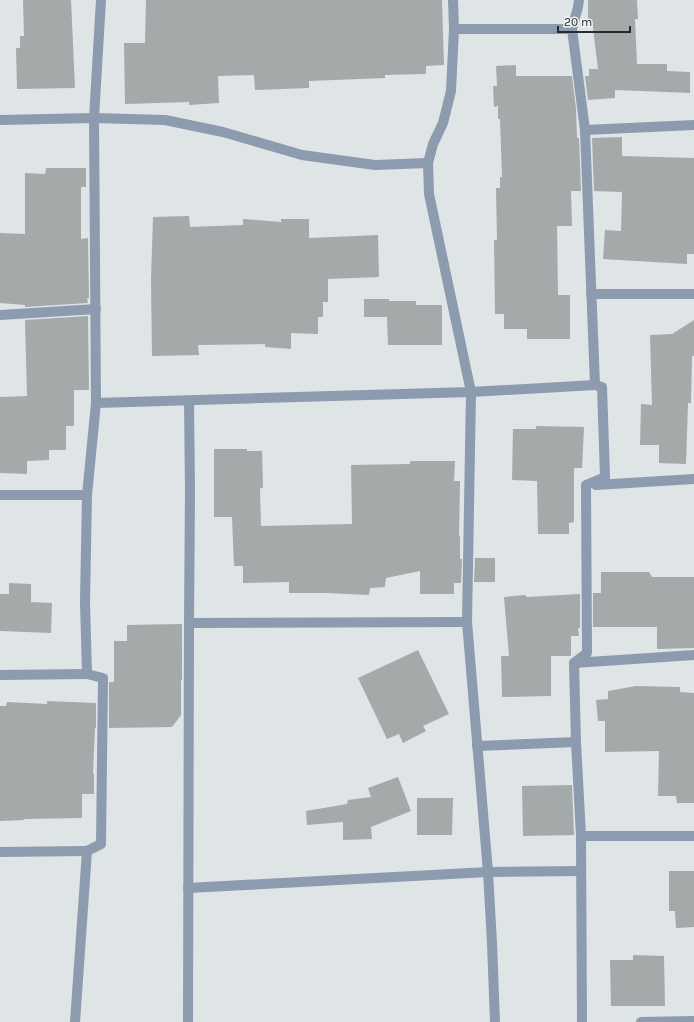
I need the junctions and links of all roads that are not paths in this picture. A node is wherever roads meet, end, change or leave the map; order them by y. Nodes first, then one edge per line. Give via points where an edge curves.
1 (101, 0) edge
2 (453, 0) edge
3 (579, 0) edge
4 (454, 29) junction
5 (572, 29) junction
6 (94, 118) junction
7 (0, 120) edge
8 (694, 125) edge
9 (585, 130) junction
10 (428, 163) junction
11 (591, 294) junction
12 (694, 294) edge
13 (96, 309) junction
14 (0, 314) edge
15 (595, 385) junction
16 (471, 392) junction
17 (189, 401) junction
18 (96, 403) junction
19 (694, 479) edge
20 (586, 485) junction
21 (0, 495) edge
22 (87, 495) junction
23 (467, 622) junction
24 (189, 623) junction
25 (694, 655) edge
26 (574, 663) junction
27 (87, 674) junction
28 (0, 675) edge
29 (576, 742) junction
30 (477, 746) junction
31 (581, 836) junction
32 (694, 836) edge
33 (87, 851) junction
34 (0, 852) edge
35 (488, 872) junction
36 (581, 872) junction
37 (188, 888) junction
38 (694, 1021) edge
39 (75, 1022) edge
40 (188, 1022) edge
41 (495, 1022) edge
42 (582, 1022) edge
43 (641, 1022) edge

1 - 6 street
2 - 4 street
3 - 5 street
4 - 5 street
4 - 10 street via 451,92
5 - 9 street
6 - 7 street
6 - 10 street via 165,120 223,132 302,155 375,165
6 - 13 street
8 - 9 street
9 - 11 street
10 - 16 street via 430,194
11 - 12 street
11 - 15 street
13 - 14 street
13 - 18 street
15 - 16 street
15 - 20 street via 602,387 606,477
16 - 17 street
16 - 23 street
17 - 18 street
17 - 24 street
18 - 22 street
19 - 20 street
20 - 26 street via 587,653
21 - 22 street
22 - 27 street
23 - 24 street
23 - 30 street
24 - 37 street
25 - 26 street
26 - 29 street
27 - 28 street
27 - 33 street via 103,678 101,844
29 - 30 street
29 - 31 street
30 - 35 street
31 - 32 street
31 - 36 street
33 - 34 street
33 - 39 street
35 - 36 street
35 - 37 street
35 - 41 street
36 - 42 street
37 - 40 street
38 - 43 street

